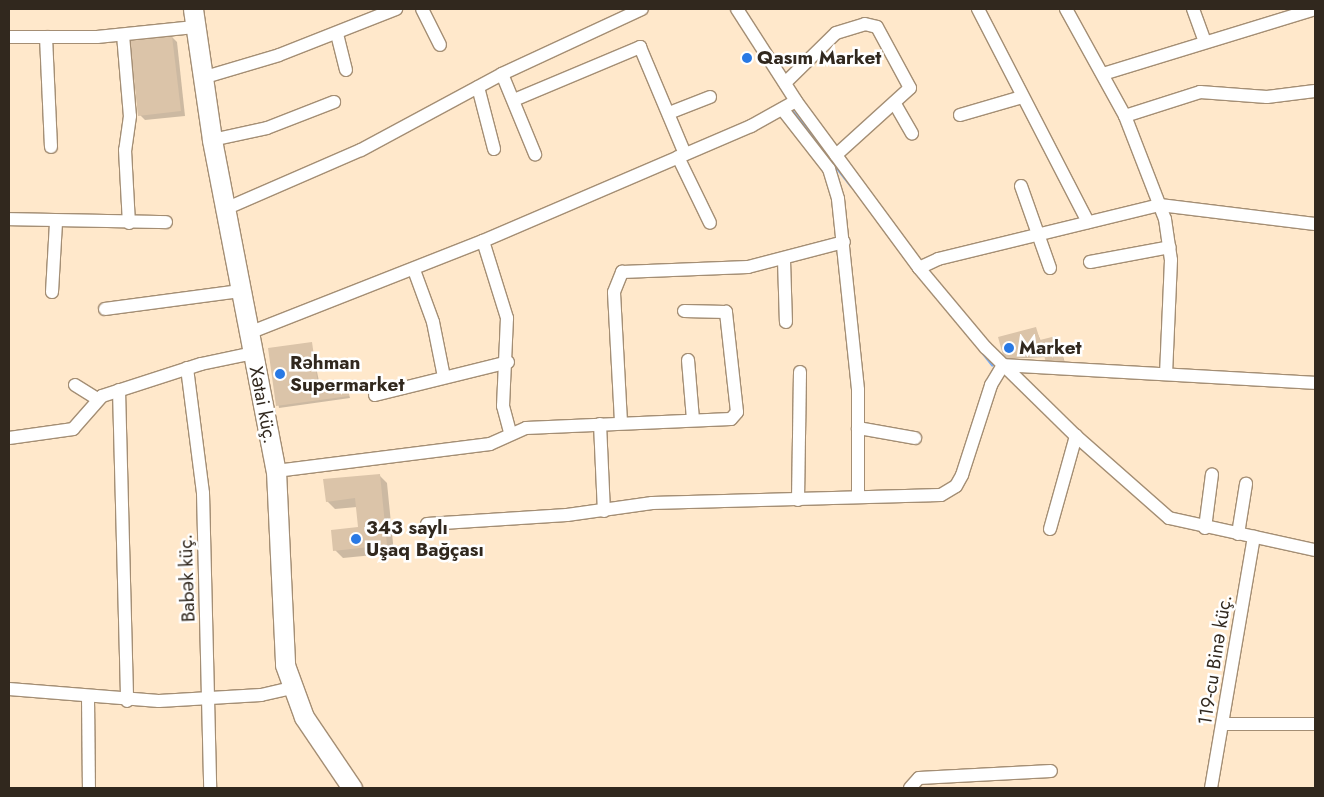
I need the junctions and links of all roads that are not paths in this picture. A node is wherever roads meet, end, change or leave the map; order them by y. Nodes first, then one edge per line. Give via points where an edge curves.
1 (396, 9) edge
2 (422, 9) edge
3 (642, 9) edge
4 (737, 9) edge
5 (978, 9) edge
6 (1066, 9) edge
7 (1193, 9) edge
8 (1315, 9) edge
9 (1295, 12) edge
10 (194, 18) edge
11 (337, 34) junction
12 (123, 35) junction
13 (9, 37) edge
14 (46, 37) junction
15 (1205, 42) junction
16 (440, 45) dead end
17 (346, 70) dead end
18 (502, 74) junction
19 (1103, 74) junction
20 (202, 78) junction
21 (784, 82) junction
22 (478, 88) junction
23 (1315, 92) edge
24 (710, 97) dead end
25 (1022, 97) junction
26 (514, 100) junction
27 (796, 101) junction
28 (334, 102) dead end
29 (895, 104) junction
30 (783, 110) junction
31 (669, 112) junction
32 (960, 114) dead end
33 (1125, 116) junction
34 (912, 134) dead end
35 (212, 140) junction
36 (51, 147) dead end
37 (494, 149) dead end
38 (535, 154) dead end
39 (682, 155) junction
40 (836, 155) junction
41 (1021, 186) dead end
42 (1160, 205) junction
43 (224, 209) junction
44 (9, 219) edge
45 (56, 222) junction
46 (166, 222) dead end
47 (1088, 222) junction
48 (129, 223) junction
49 (710, 223) dead end
50 (1315, 224) edge
51 (1039, 234) junction
52 (483, 241) junction
53 (844, 242) junction
54 (1170, 247) junction
55 (784, 260) junction
56 (1090, 262) dead end
57 (919, 268) junction
58 (1050, 268) dead end
59 (414, 270) junction
60 (240, 291) junction
61 (52, 292) dead end
62 (105, 309) dead end
63 (684, 311) dead end
64 (786, 322) dead end
65 (249, 333) junction
66 (253, 353) junction
67 (688, 360) dead end
68 (508, 362) junction
69 (1003, 365) junction
70 (187, 368) junction
71 (800, 372) dead end
72 (1166, 374) junction
73 (444, 377) junction
74 (1315, 382) edge
75 (74, 385) dead end
76 (120, 390) junction
77 (375, 395) dead end
78 (97, 399) junction
79 (693, 420) junction
80 (621, 422) junction
81 (600, 424) junction
82 (858, 428) junction
83 (510, 433) junction
84 (1076, 436) junction
85 (9, 438) edge
86 (915, 438) dead end
87 (276, 471) junction
88 (1212, 474) dead end
89 (1246, 484) dead end
90 (858, 497) junction
91 (798, 500) junction
92 (604, 510) junction
93 (426, 524) dead end
94 (1205, 528) junction
95 (1050, 530) dead end
96 (1238, 534) junction
97 (1254, 537) junction
98 (1315, 550) edge
99 (9, 688) edge
100 (292, 688) junction
101 (88, 697) junction
102 (209, 699) junction
103 (127, 701) junction
104 (1224, 724) junction
105 (1315, 724) edge
106 (1051, 771) dead end
107 (89, 788) edge
108 (210, 788) edge
109 (352, 788) edge
110 (910, 788) edge
111 (1210, 788) edge

1 - 11 street
2 - 16 street
3 - 18 street
4 - 21 street
5 - 25 street
6 - 19 street
7 - 15 street
8 - 9 street
9 - 15 street
10 - 12 street
10 - 20 street, Xətai küç.
11 - 17 street
11 - 20 street
12 - 14 street
12 - 48 street via 130,116 125,150
13 - 14 street
14 - 36 street
15 - 19 street
18 - 22 street
18 - 26 street
19 - 33 street
20 - 35 street, Xətai küç.
21 - 27 street
21 - 29 street via 836,33 849,26 873,25 910,82 907,94
22 - 37 street
22 - 43 street via 361,150
23 - 33 street via 1267,97 1200,92
24 - 31 street
25 - 32 street
25 - 47 street
26 - 31 street via 634,46 645,51
26 - 38 street
27 - 30 street
27 - 40 street
28 - 35 street via 267,128
29 - 34 street
29 - 40 street
30 - 39 street
30 - 53 street via 834,180
31 - 39 street
33 - 42 street
35 - 43 street, Xətai küç.
39 - 49 street
39 - 52 street
40 - 57 street
41 - 51 street
42 - 47 street
42 - 50 street
42 - 54 street
43 - 60 street, Xətai küç.
44 - 45 street
45 - 48 street
45 - 61 street
46 - 48 street
47 - 51 street
51 - 57 street via 938,258
51 - 58 street
52 - 59 street
52 - 68 street via 507,318
53 - 55 street
53 - 82 street
54 - 56 street
54 - 72 street
55 - 64 street
55 - 80 street via 740,267 629,270 618,276 614,292
57 - 69 street
59 - 65 street
59 - 73 street via 433,322
60 - 62 street
60 - 65 street, Xətai küç.
63 - 79 street via 726,312 737,412 731,419
65 - 66 street, Xətai küç.
66 - 70 street
66 - 87 street, Xətai küç.
67 - 79 street
68 - 73 street
68 - 83 street via 503,406
69 - 72 street
69 - 84 street
69 - 90 street via 992,385 956,486 941,496
70 - 76 street
70 - 102 street, Babək küç. via 203,493
71 - 91 street
72 - 74 street
73 - 77 street
75 - 78 street
76 - 78 street
76 - 103 street
78 - 85 street via 73,429
79 - 80 street
80 - 81 street
81 - 83 street via 526,428
81 - 92 street
82 - 86 street
82 - 90 street
83 - 87 street via 490,444
84 - 94 street via 1169,518
84 - 95 street
87 - 100 street, Xətai küç. via 285,660
88 - 94 street
89 - 96 street
90 - 91 street
91 - 92 street via 652,503
92 - 93 street
94 - 96 street
96 - 97 street
97 - 98 street
97 - 104 street, 119-cu Binə küç.
99 - 101 street
100 - 102 street
100 - 109 street, Xətai küç. via 315,737
101 - 103 street
101 - 107 street
102 - 103 street
102 - 108 street, Babək küç.
104 - 105 street
104 - 111 street, 119-cu Binə küç.
106 - 110 street via 919,778

